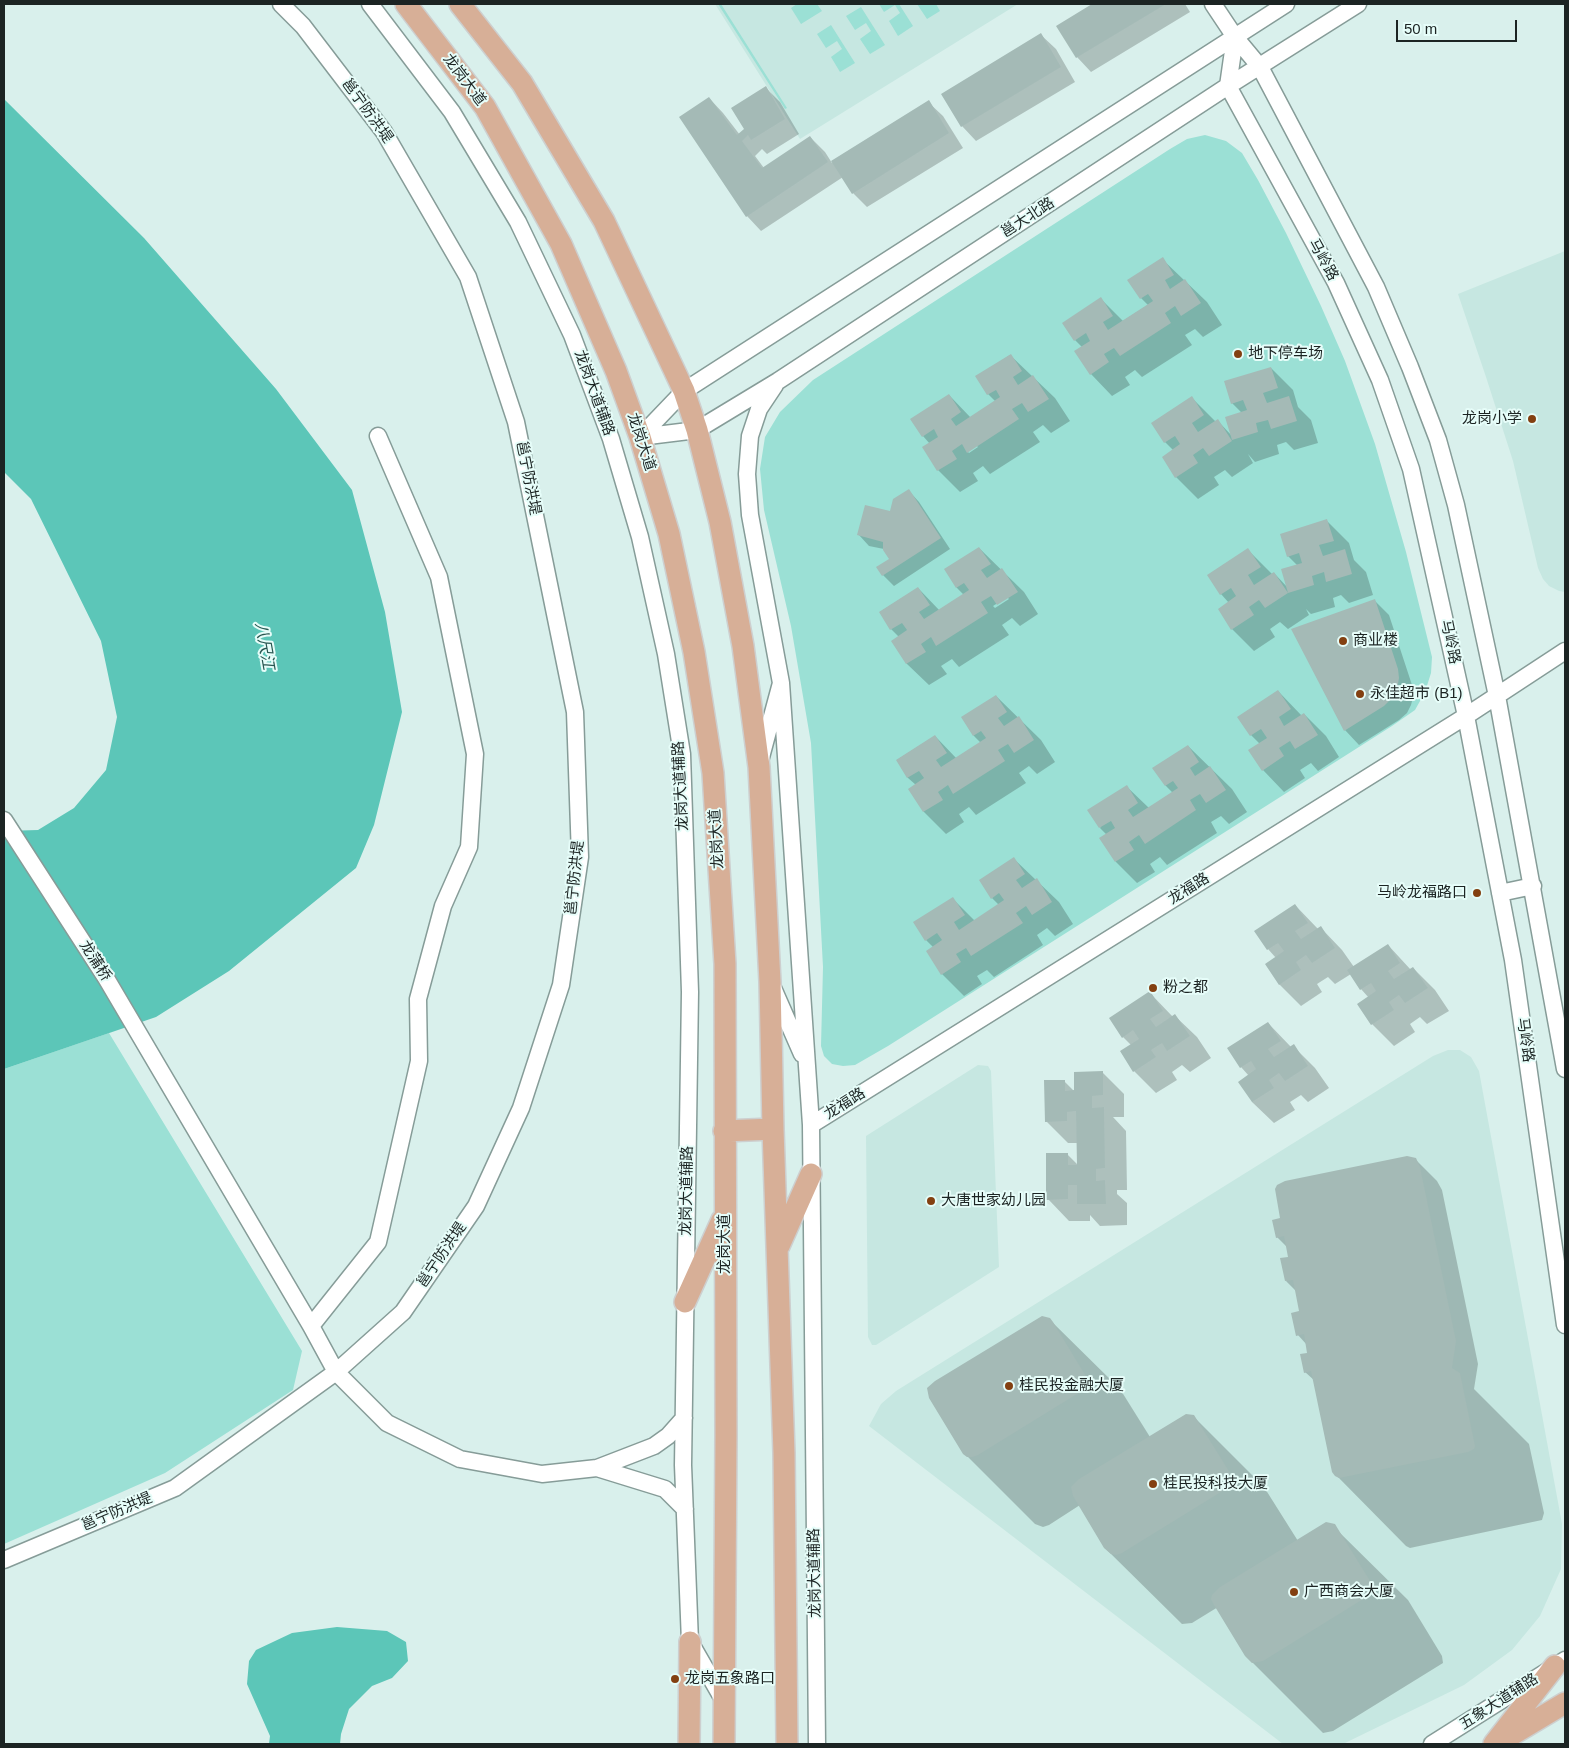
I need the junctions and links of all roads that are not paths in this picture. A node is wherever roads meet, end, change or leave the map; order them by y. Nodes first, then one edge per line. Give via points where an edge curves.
1 (281, 4) edge
2 (370, 4) edge
3 (406, 4) edge
4 (460, 4) edge
5 (1213, 4) edge
6 (1286, 4) edge
7 (1358, 4) edge
8 (1235, 37) junction
9 (1260, 67) junction
10 (1228, 86) junction
11 (778, 381) junction
12 (684, 391) junction
13 (697, 430) junction
14 (378, 436) dead end
15 (640, 438) junction
16 (1565, 651) edge
17 (781, 683) junction
18 (1497, 696) junction
19 (1466, 716) junction
20 (759, 767) junction
21 (4, 820) edge
22 (1532, 886) junction
23 (1500, 893) junction
24 (770, 982) junction
25 (807, 1066) junction
26 (1565, 1069) edge
27 (811, 1125) junction
28 (773, 1129) junction
29 (724, 1131) junction
30 (811, 1174) junction
31 (725, 1213) junction
32 (777, 1251) junction
33 (685, 1302) junction
34 (1565, 1325) edge
35 (312, 1326) junction
36 (336, 1372) junction
37 (684, 1418) junction
38 (597, 1468) junction
39 (685, 1509) junction
40 (4, 1560) edge
41 (690, 1642) junction
42 (1562, 1658) edge
43 (724, 1702) junction
44 (1565, 1703) edge
45 (689, 1744) edge
46 (724, 1744) edge
47 (787, 1744) edge
48 (817, 1744) edge
49 (1432, 1744) edge
50 (1495, 1744) edge

1 - 36 street, 邕宁防洪堤 via 303,26 384,132 468,277 516,422 576,712 580,857 561,985 521,1108 476,1206 403,1312
2 - 33 street, 龙岗大道辅路 via 452,112 518,222 572,335 611,439 640,537 666,654 682,754 690,992
3 - 15 main road, 龙岗大道 via 485,108 561,244 616,371
4 - 12 main road via 522,83 604,221
5 - 8 street
6 - 8 street
7 - 9 street, 邕大北路
8 - 9 street
8 - 10 street
8 - 12 street
9 - 10 street, 邕大北路
9 - 18 street via 1376,287 1438,440 1456,505
10 - 11 street, 邕大北路
10 - 19 street, 马岭路 via 1336,283 1389,404 1411,469
11 - 13 street, 邕大北路
11 - 17 street, 龙岗大道辅路 via 759,409 750,436 747,474 750,514
12 - 13 main road
12 - 15 street
13 - 15 street
13 - 20 main road via 720,522 742,636
14 - 35 street via 439,577 475,754 469,847 443,906 418,999 419,1061 378,1242
15 - 29 main road, 龙岗大道 via 669,534 694,652 713,773 725,964
16 - 18 street, 龙福路
17 - 20 street, 龙岗大道辅路
17 - 25 street, 龙岗大道辅路
18 - 19 street, 龙福路
18 - 22 street
19 - 23 street, 马岭路
19 - 27 street, 龙福路
20 - 24 main road
21 - 35 street, 龙蒲桥 via 106,978
22 - 23 street
22 - 26 street
23 - 34 street, 马岭路 via 1513,960
24 - 25 street
24 - 28 main road
25 - 27 street, 龙岗大道辅路
27 - 30 street, 龙岗大道辅路
28 - 29 main road
28 - 32 main road
29 - 31 main road, 龙岗大道
30 - 32 main road
30 - 48 street, 龙岗大道辅路
31 - 33 main road
31 - 43 main road, 龙岗大道
32 - 47 main road via 784,1453
33 - 37 street, 龙岗大道辅路
35 - 36 street, 龙蒲桥
36 - 38 street, 龙蒲桥 via 387,1423 460,1459 542,1474
36 - 40 street, 邕宁防洪堤 via 175,1488
37 - 38 street via 654,1446
37 - 39 street, 龙岗大道辅路
38 - 39 street via 665,1489
39 - 41 street, 龙岗大道辅路
41 - 43 street
41 - 45 main road
42 - 49 street, 五象大道辅路
42 - 50 main road
43 - 46 main road, 龙岗大道
44 - 50 main road

